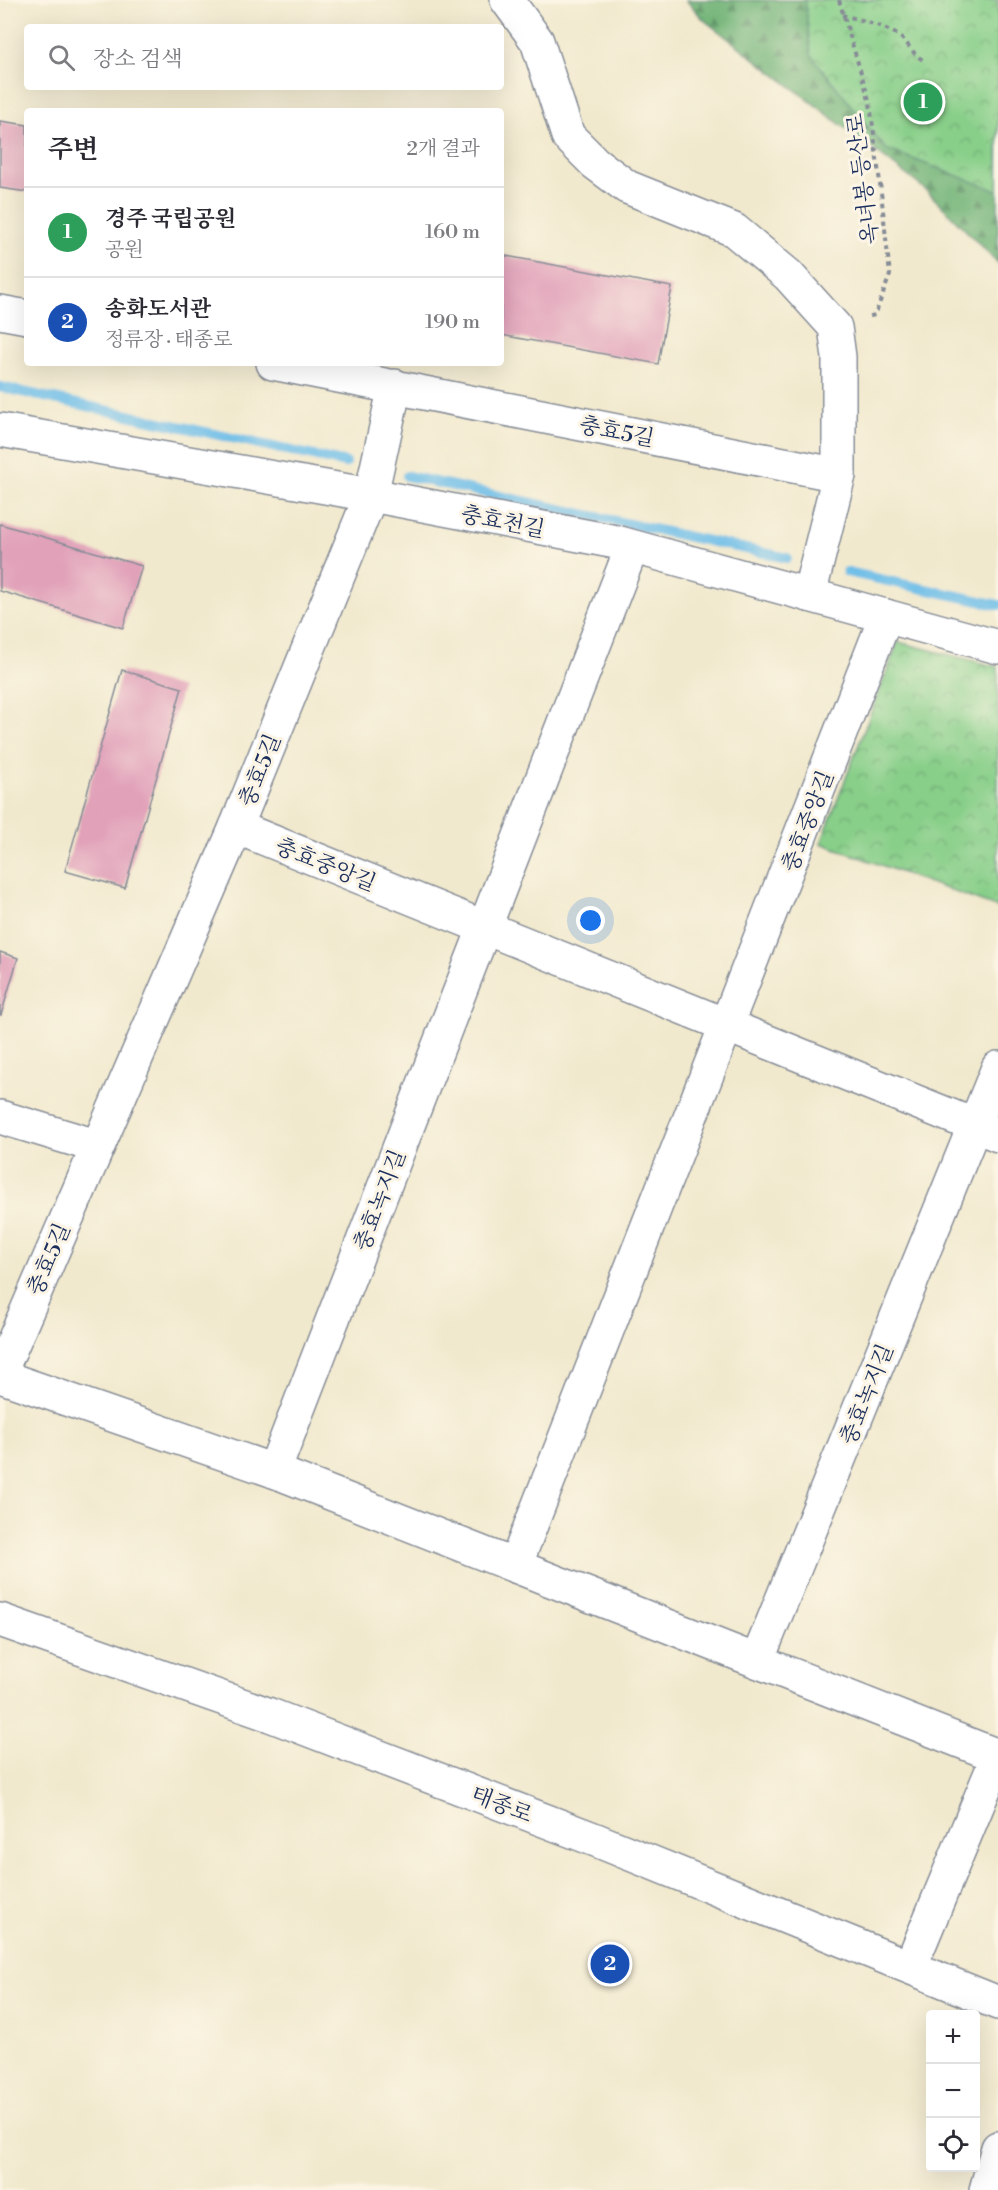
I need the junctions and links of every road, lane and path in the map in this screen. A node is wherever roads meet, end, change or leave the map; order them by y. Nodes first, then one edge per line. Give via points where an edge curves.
1 (507, 0) edge
2 (839, 0) edge
3 (841, 15) junction
4 (926, 61) dead end
5 (0, 312) edge
6 (24, 316) edge
7 (835, 327) junction
8 (289, 366) edge
9 (395, 386) junction
10 (0, 430) edge
11 (839, 475) junction
12 (371, 495) junction
13 (632, 547) junction
14 (809, 595) junction
15 (886, 616) junction
16 (998, 647) edge
17 (236, 827) junction
18 (483, 928) junction
19 (727, 1027) junction
20 (998, 1068) edge
21 (0, 1117) edge
22 (986, 1131) edge
23 (96, 1146) junction
24 (0, 1374) edge
25 (274, 1471) junction
26 (515, 1566) junction
27 (0, 1620) edge
28 (757, 1661) junction
29 (998, 1756) edge
30 (911, 1965) junction
31 (998, 2003) edge
32 (998, 2148) edge
33 (986, 2190) edge

1 - 7 street via 537,41 568,136 627,187 734,230 788,275
2 - 3 path, 옥녀봉 등산로
3 - 4 path via 900,37 915,57
3 - 7 path, 옥녀봉 등산로 via 870,103 890,275 874,315
5 - 6 street
7 - 11 street via 839,357
8 - 9 street, 충효5길
9 - 11 street, 충효5길
9 - 12 street, 충효5길
10 - 12 street, 충효천길
11 - 14 street
12 - 13 street, 충효천길
12 - 17 street, 충효5길
13 - 14 street, 충효천길
13 - 18 street
14 - 15 street, 충효천길
15 - 16 street, 충효천길
15 - 19 street, 충효중앙길
17 - 18 street, 충효중앙길
17 - 23 street, 충효5길
18 - 19 street, 충효중앙길
18 - 25 street, 충효녹지길
19 - 22 street, 충효중앙길
19 - 26 street
20 - 22 street
21 - 23 street
22 - 28 street, 충효녹지길
23 - 24 street, 충효5길
24 - 25 street
25 - 26 street
26 - 28 street
27 - 30 street, 태종로 via 270,1714
28 - 29 street
29 - 30 street
30 - 31 street, 태종로
32 - 33 street

